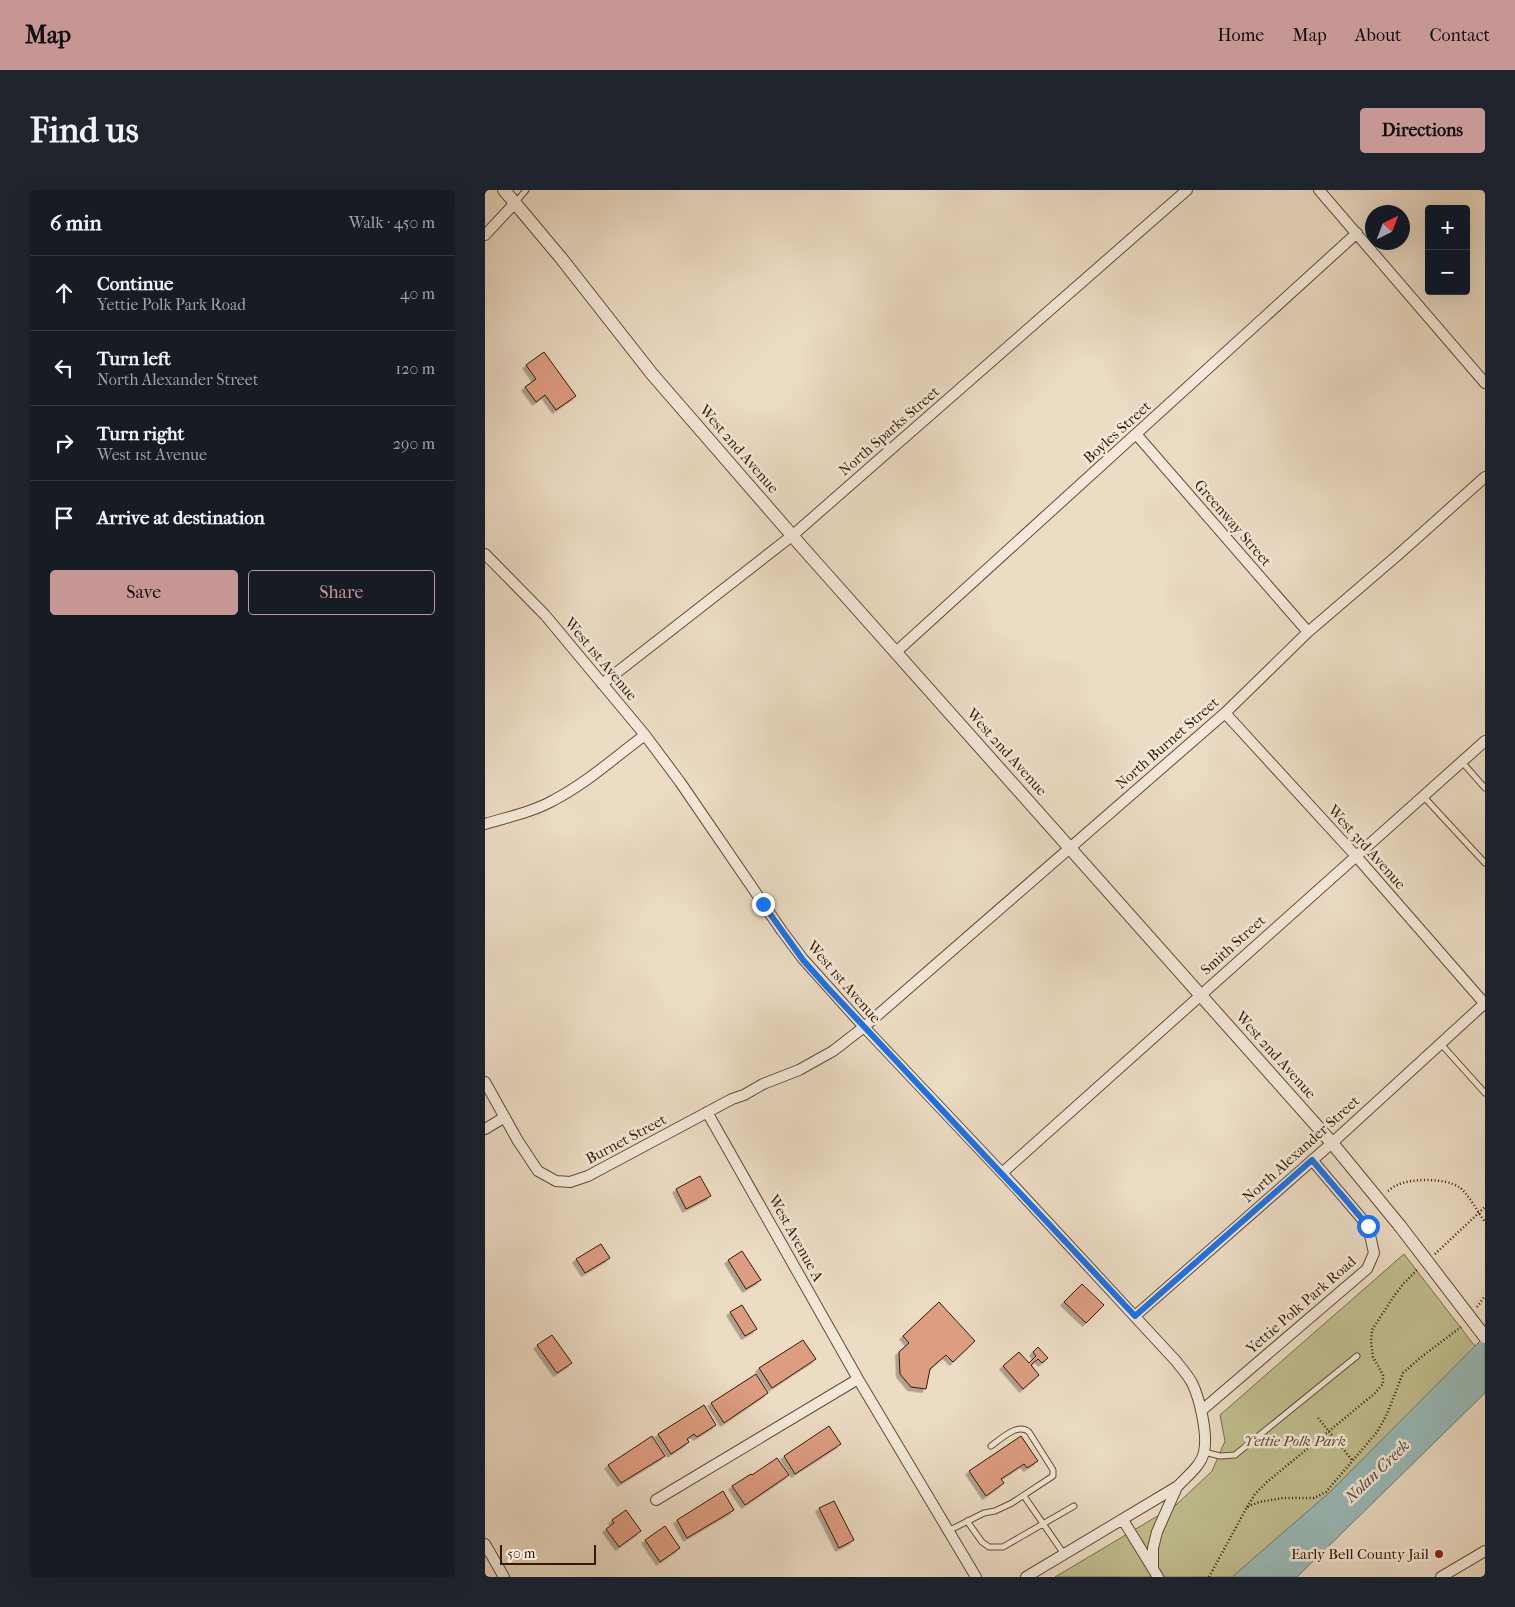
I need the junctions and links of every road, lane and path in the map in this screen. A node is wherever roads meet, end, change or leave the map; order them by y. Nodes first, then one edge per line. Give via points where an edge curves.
1 (503, 190) edge
2 (526, 190) edge
3 (1187, 190) edge
4 (1319, 190) edge
5 (514, 204) junction
6 (1357, 233) junction
7 (485, 236) edge
8 (1485, 383) edge
9 (1136, 434) junction
10 (1485, 477) edge
11 (793, 535) junction
12 (485, 554) edge
13 (1309, 632) junction
14 (896, 652) junction
15 (602, 684) junction
16 (1225, 713) junction
17 (645, 735) junction
18 (1485, 741) edge
19 (1462, 761) junction
20 (1485, 788) edge
21 (1423, 796) junction
22 (485, 824) edge
23 (1070, 848) junction
24 (1356, 856) junction
25 (1485, 863) edge
26 (1201, 994) junction
27 (1485, 1003) edge
28 (864, 1028) junction
29 (1440, 1044) junction
30 (485, 1082) edge
31 (1485, 1093) edge
32 (707, 1112) junction
33 (505, 1117) junction
34 (485, 1129) edge
35 (1332, 1142) junction
36 (1312, 1160) junction
37 (1002, 1173) junction
38 (1378, 1198) junction
39 (1485, 1206) edge
40 (1479, 1213) junction
41 (1485, 1222) edge
42 (1431, 1257) dead end
43 (1424, 1264) dead end
44 (1485, 1296) edge
45 (1474, 1312) dead end
46 (1135, 1316) junction
47 (1461, 1326) dead end
48 (1485, 1337) edge
49 (1357, 1356) dead end
50 (858, 1379) junction
51 (1201, 1410) junction
52 (1319, 1418) dead end
53 (1329, 1431) junction
54 (991, 1446) dead end
55 (1204, 1452) junction
56 (1352, 1460) junction
57 (1178, 1486) junction
58 (1024, 1496) junction
59 (656, 1500) dead end
60 (1074, 1506) dead end
61 (1247, 1507) junction
62 (1123, 1520) junction
63 (967, 1521) junction
64 (1043, 1524) junction
65 (948, 1531) junction
66 (485, 1544) edge
67 (1485, 1551) edge
68 (1064, 1554) junction
69 (1155, 1573) edge
70 (504, 1577) edge
71 (975, 1577) edge
72 (1025, 1577) edge
73 (1209, 1577) edge
74 (1441, 1577) edge

1 - 5 street, West 2nd Avenue
2 - 5 lane
3 - 11 street, North Sparks Street
4 - 6 street
5 - 7 street
5 - 11 street, West 2nd Avenue via 652,374
6 - 8 street
6 - 9 street, Boyles Street
9 - 13 street, Greenway Street
9 - 14 street, Boyles Street
10 - 13 street, North Burnet Street
11 - 14 street, West 2nd Avenue
11 - 15 street, North Sparks Street
12 - 15 street, West 1st Avenue via 545,615
13 - 16 street, North Burnet Street
14 - 23 street, West 2nd Avenue
15 - 17 street, West 1st Avenue
16 - 23 street, North Burnet Street
16 - 24 street, West 3rd Avenue
17 - 22 street via 553,801
17 - 28 street, West 1st Avenue via 781,931
18 - 19 street, Smith Street
19 - 20 lane
19 - 21 street, Smith Street
21 - 24 street, Smith Street
21 - 25 lane
23 - 26 street, West 2nd Avenue
23 - 28 street, North Burnet Street
24 - 26 street, Smith Street
24 - 27 street, West 3rd Avenue
26 - 35 street, West 2nd Avenue
26 - 37 street, Smith Street
27 - 29 street, North Alexander Street
28 - 32 street, Burnet Street via 799,1070
28 - 37 street, West 1st Avenue
29 - 31 lane
29 - 35 street, North Alexander Street
30 - 33 street
32 - 33 street, Burnet Street via 588,1176 570,1182 556,1181 538,1171
32 - 50 street, West Avenue A
33 - 34 street
35 - 36 street, North Alexander Street
35 - 38 street, West 2nd Avenue
36 - 46 street, North Alexander Street
36 - 51 street, Yettie Polk Park Road via 1368,1226 1374,1253 1367,1269
37 - 46 street, West 1st Avenue
38 - 40 path via 1397,1185 1435,1180 1461,1188
38 - 48 street, West 2nd Avenue, bridge
39 - 40 path
40 - 41 path
40 - 42 path
43 - 53 path via 1404,1283 1372,1330 1373,1357 1383,1375 1383,1384
44 - 45 path
46 - 51 street, West 1st Avenue via 1192,1383
47 - 56 path via 1403,1373 1377,1432
49 - 55 lane via 1235,1455
50 - 59 street
50 - 65 street, West Avenue A
51 - 55 street, West 1st Avenue
52 - 53 path
53 - 56 path
53 - 61 path via 1267,1482
54 - 58 lane via 1019,1428 1029,1432 1053,1470 1053,1476
55 - 57 street via 1197,1466
56 - 61 path via 1326,1492 1314,1498 1283,1498
57 - 62 street
57 - 69 street via 1157,1532 1153,1548
58 - 63 lane via 995,1512
58 - 64 lane
60 - 64 lane
61 - 73 path
62 - 68 street
62 - 69 street
63 - 64 lane via 989,1547 1003,1547
63 - 65 lane
64 - 68 lane
65 - 71 street, West Avenue A
66 - 70 street
67 - 74 street
68 - 72 street

